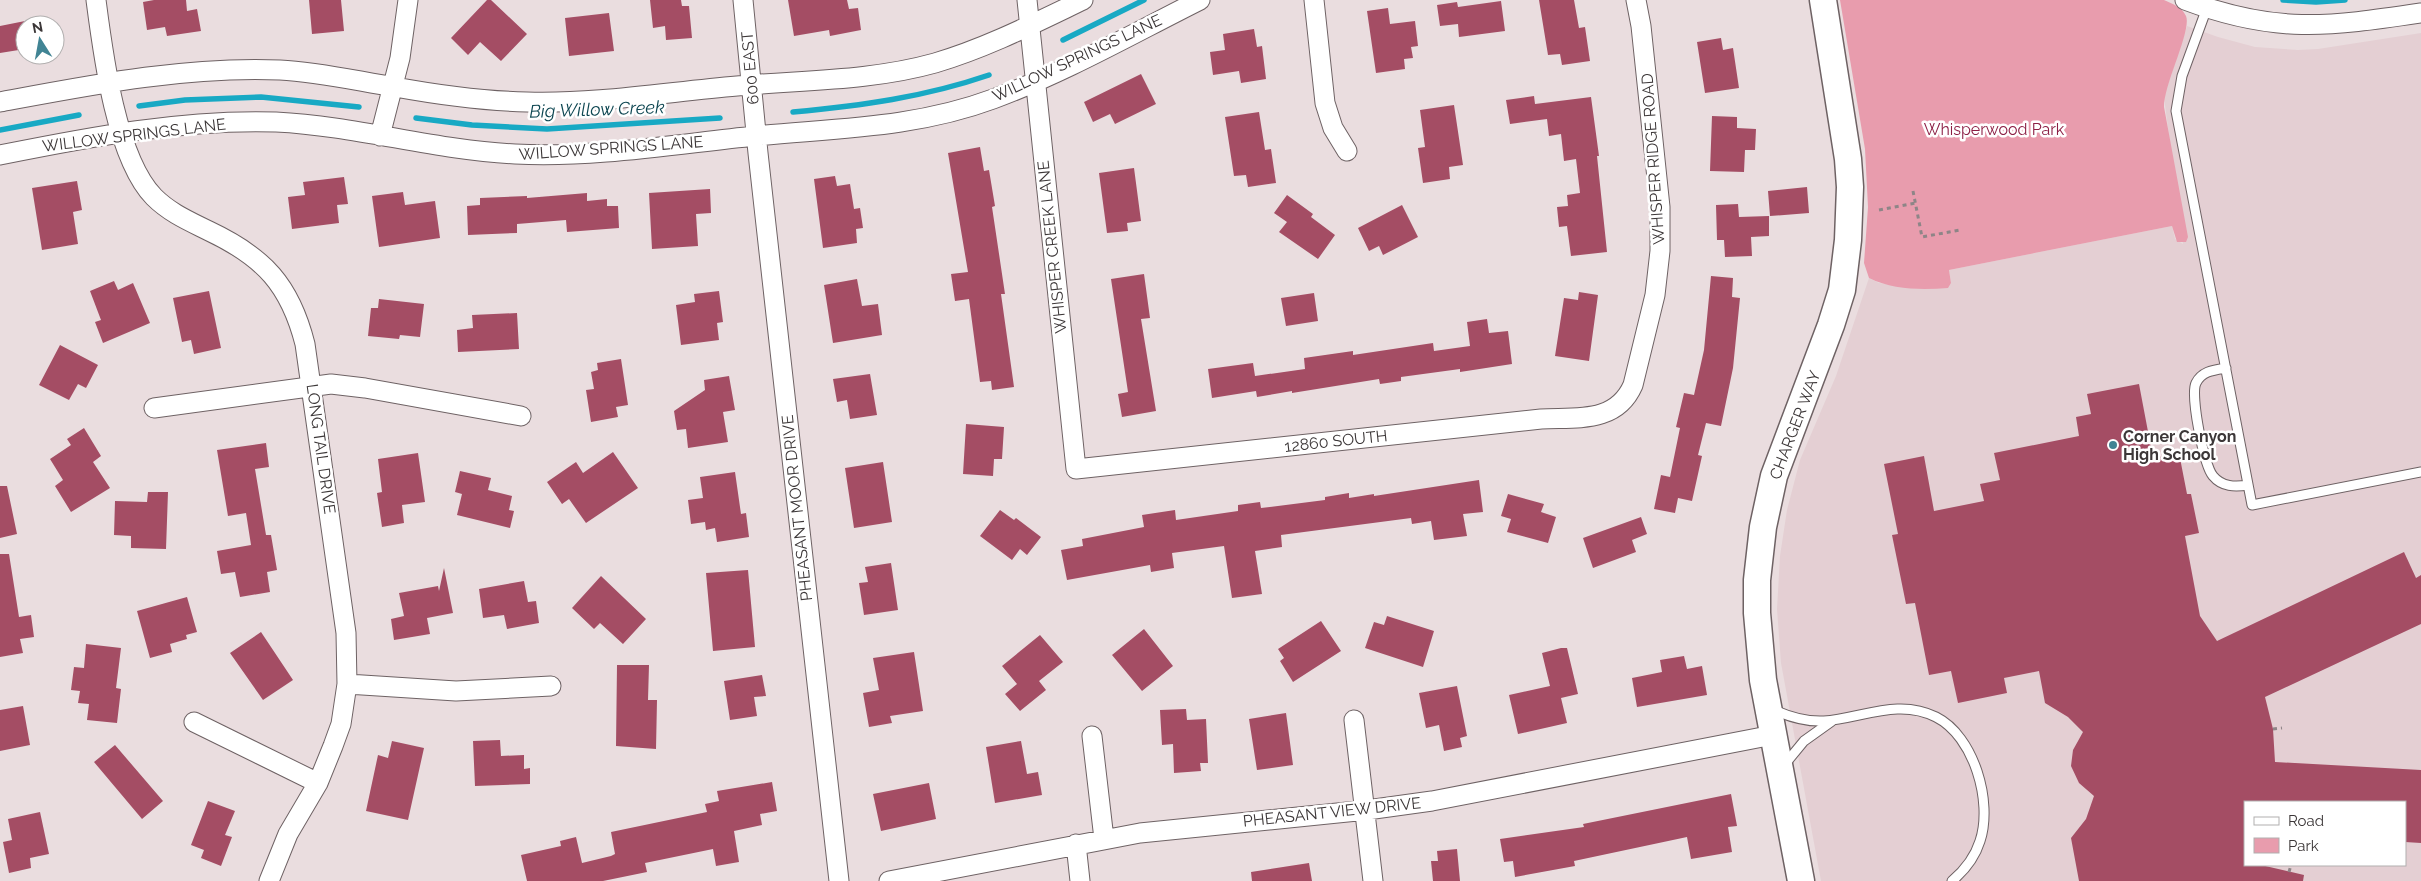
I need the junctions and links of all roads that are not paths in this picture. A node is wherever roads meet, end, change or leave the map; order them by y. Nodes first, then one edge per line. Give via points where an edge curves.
1 (96, 0) edge
2 (408, 0) edge
3 (744, 0) edge
4 (1027, 0) edge
5 (1082, 0) edge
6 (1200, 0) edge
7 (1314, 0) edge
8 (1636, 0) edge
9 (1823, 0) edge
10 (2185, 0) edge
11 (2209, 4) edge
12 (2421, 14) edge
13 (1029, 26) junction
14 (1035, 81) junction
15 (110, 83) junction
16 (752, 85) junction
17 (392, 87) junction
18 (0, 102) edge
19 (122, 134) junction
20 (380, 136) junction
21 (756, 136) junction
22 (1347, 151) dead end
23 (0, 155) edge
24 (2226, 368) junction
25 (312, 386) junction
26 (154, 408) dead end
27 (521, 416) dead end
28 (1596, 416) joint
29 (1076, 469) joint
30 (2421, 472) edge
31 (2248, 485) junction
32 (347, 684) junction
33 (551, 686) dead end
34 (1768, 707) junction
35 (1836, 719) junction
36 (1354, 720) dead end
37 (194, 722) dead end
38 (1773, 734) junction
39 (1092, 736) dead end
40 (1780, 772) junction
41 (318, 783) junction
42 (1366, 810) junction
43 (1104, 839) junction
44 (1076, 844) junction
45 (269, 881) edge
46 (839, 881) edge
47 (889, 881) edge
48 (1080, 881) edge
49 (1373, 881) edge
50 (1801, 881) edge
51 (1952, 881) edge

1 - 15 street, LONG TAIL DRIVE
2 - 17 street
3 - 16 street, 600 EAST
4 - 13 street, WHISPER CREEK LANE
5 - 13 street
6 - 14 street, WILLOW SPRINGS LANE
7 - 22 street via 1325,104 1333,128
8 - 28 street, WHISPER RIDGE ROAD via 1660,207 1656,295 1627,398 1618,407
9 - 34 street, CHARGER WAY via 1848,160 1848,240 1842,290 1822,353 1782,451 1763,527 1757,613
10 - 11 street
11 - 12 street via 2244,19 2298,26 2359,23
11 - 24 lane via 2182,76 2176,111
13 - 14 street, WHISPER CREEK LANE
13 - 16 street via 975,49 906,70
14 - 21 street, WILLOW SPRINGS LANE via 992,99 908,122 860,129
14 - 29 street, WHISPER CREEK LANE
15 - 17 street via 200,72 280,70
15 - 18 street
15 - 19 street, LONG TAIL DRIVE
16 - 17 street via 582,101 528,102
16 - 21 street, 600 EAST
17 - 20 street
19 - 20 street, WILLOW SPRINGS LANE via 199,124 276,122 341,128
19 - 23 street, WILLOW SPRINGS LANE
19 - 25 street, LONG TAIL DRIVE via 141,180 154,197 169,210 234,244 275,277 299,320
20 - 21 street, WILLOW SPRINGS LANE via 467,151 517,154 612,151
21 - 46 street, PHEASANT MOOR DRIVE
24 - 31 lane
24 - 31 lane via 2211,370 2201,377 2195,387 2194,400 2208,470 2223,484
25 - 26 street
25 - 27 street via 331,384 365,388
25 - 32 street, LONG TAIL DRIVE via 346,633
28 - 29 street, 12860 SOUTH via 1541,418
30 - 31 lane via 2252,505
32 - 33 street via 456,691
32 - 41 street, LONG TAIL DRIVE via 341,724
34 - 35 lane via 1799,719
34 - 38 street, CHARGER WAY
35 - 40 lane via 1804,740
35 - 51 lane via 1891,708 1913,709 1946,723 1964,742 1975,765 1984,826 1976,852
36 - 42 street
37 - 41 street
38 - 40 street, CHARGER WAY
38 - 42 street, PHEASANT VIEW DRIVE via 1471,795
39 - 43 street
40 - 50 street, CHARGER WAY
41 - 45 street, LONG TAIL DRIVE via 288,834
42 - 43 street, PHEASANT VIEW DRIVE
42 - 49 street
43 - 44 street, PHEASANT VIEW DRIVE
44 - 47 street, PHEASANT VIEW DRIVE
44 - 48 street

